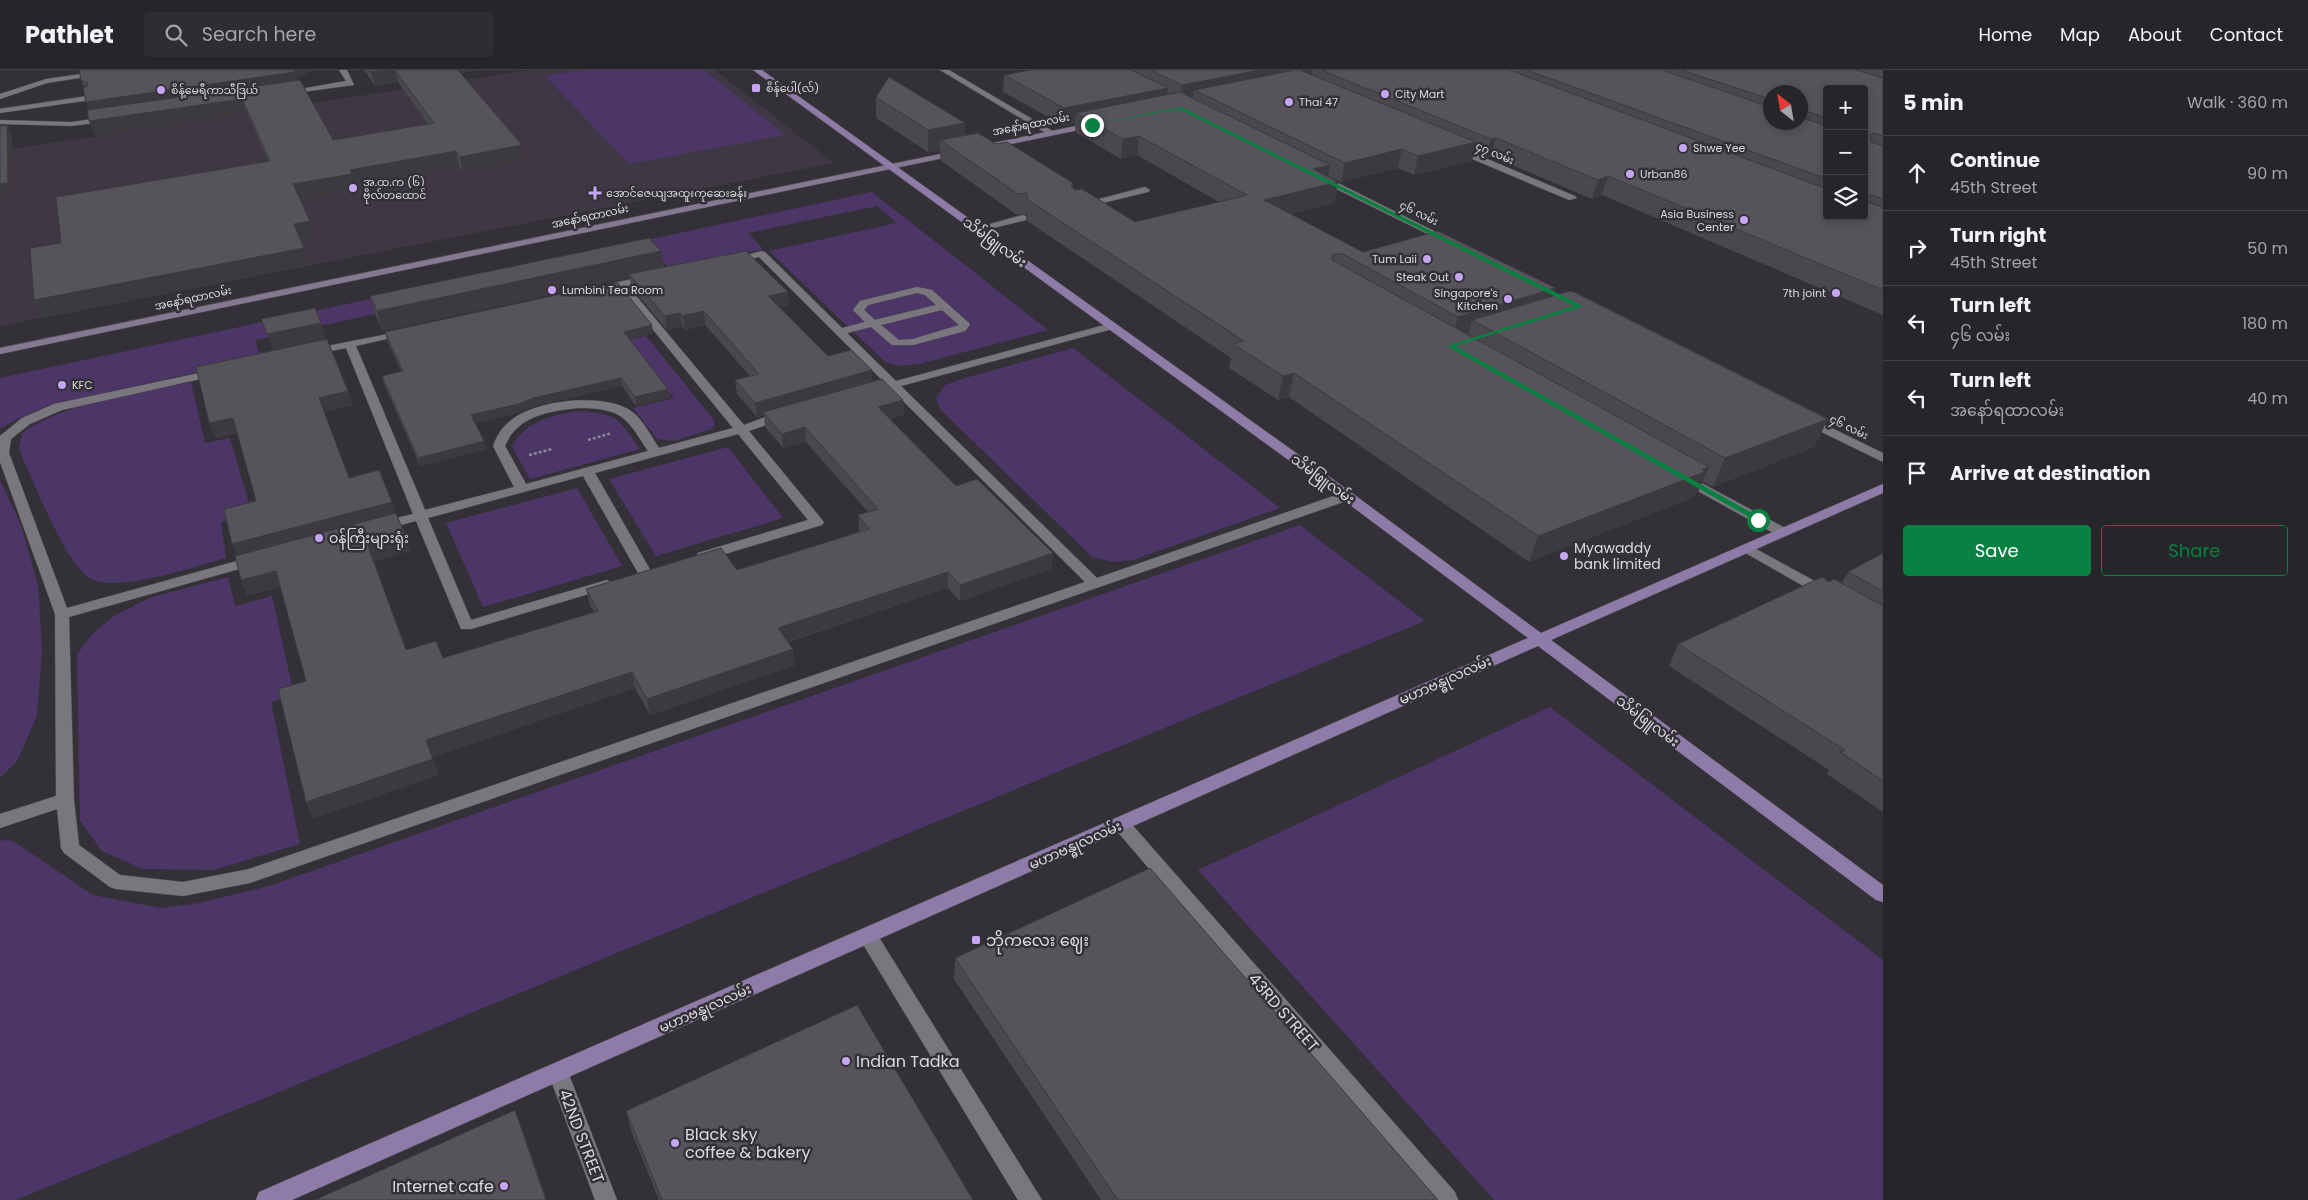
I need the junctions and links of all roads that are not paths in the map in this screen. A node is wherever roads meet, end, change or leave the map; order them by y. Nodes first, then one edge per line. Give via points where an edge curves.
1 (127, 70) edge
2 (343, 70) edge
3 (757, 70) edge
4 (944, 70) edge
5 (282, 93) edge
6 (0, 97) edge
7 (88, 98) edge
8 (79, 100) junction
9 (0, 111) edge
10 (114, 118) edge
11 (0, 122) edge
12 (1102, 123) edge
13 (1052, 133) junction
14 (1445, 144) edge
15 (889, 166) junction
16 (1312, 174) edge
17 (1145, 190) dead end
18 (1572, 198) dead end
19 (1076, 206) edge
20 (1023, 218) edge
21 (977, 229) junction
22 (1454, 244) edge
23 (724, 262) edge
24 (659, 276) edge
25 (622, 285) junction
26 (593, 291) edge
27 (944, 306) junction
28 (875, 323) junction
29 (1112, 326) junction
30 (418, 329) edge
31 (838, 332) junction
32 (350, 344) junction
33 (0, 351) edge
34 (301, 354) edge
35 (233, 369) edge
36 (893, 384) junction
37 (874, 390) edge
38 (798, 411) edge
39 (1796, 414) edge
40 (742, 430) junction
41 (656, 453) junction
42 (1883, 458) edge
43 (588, 471) junction
44 (1673, 471) edge
45 (1883, 488) edge
46 (522, 489) junction
47 (1347, 496) junction
48 (420, 516) junction
49 (365, 531) edge
50 (1782, 532) junction
51 (1747, 548) junction
52 (272, 555) edge
53 (693, 559) edge
54 (1095, 584) junction
55 (1840, 602) edge
56 (62, 614) junction
57 (1538, 639) junction
58 (66, 800) junction
59 (0, 821) edge
60 (1122, 825) junction
61 (1883, 895) edge
62 (868, 936) junction
63 (558, 1072) junction
64 (267, 1200) edge
65 (606, 1200) edge
66 (1031, 1200) edge
67 (1447, 1200) edge

1 - 8 street
2 - 5 street via 351,83
3 - 15 main road, သိမ်ဖြူလမ်း
4 - 13 street
6 - 8 street via 46,81
7 - 8 street
8 - 9 street
8 - 10 street
8 - 11 street via 71,124
12 - 13 main road, အနော်ရထာလမ်း
13 - 15 main road, အနော်ရထာလမ်း
14 - 18 street, ၄၇ လမ်း
15 - 21 main road, သိမ်ဖြူလမ်း
15 - 33 main road, အနော်ရထာလမ်း
16 - 22 street, ၄၆ လမ်း
17 - 19 street
20 - 21 street
21 - 29 main road, သိမ်ဖြူလမ်း
23 - 31 street via 761,254
24 - 25 street
25 - 26 street
25 - 40 street
27 - 28 street
27 - 28 street via 923,290 864,303 858,310
27 - 28 street via 964,322 961,329 905,344 896,343
28 - 31 street
29 - 36 street
29 - 47 main road, သိမ်ဖြူလမ်း
30 - 32 street
31 - 36 street
32 - 34 street
32 - 48 street
35 - 56 street via 58,407 26,421 5,438 3,453
36 - 37 street
36 - 54 street
38 - 40 street
39 - 42 street, ၄၆ လမ်း
40 - 41 street
40 - 53 street via 817,522
41 - 43 street
41 - 46 street via 625,412 608,406 585,403 533,413 505,432 499,446
43 - 46 street
43 - 48 street via 650,571 466,626
44 - 50 street
45 - 50 main road, မဟာဗန္ဓုလလမ်း
46 - 48 street
47 - 54 street
47 - 57 main road, သိမ်ဖြူလမ်း
48 - 49 street
50 - 51 main road, မဟာဗန္ဓုလလမ်း
51 - 55 street
51 - 57 main road, မဟာဗန္ဓုလလမ်း
52 - 56 street
54 - 58 street via 250,876 183,889 116,882 70,848
56 - 58 street
57 - 60 main road, မဟာဗန္ဓုလလမ်း
57 - 61 main road, သိမ်ဖြူလမ်း
58 - 59 street
60 - 62 main road, မဟာဗန္ဓုလလမ်း
60 - 67 street, 43RD STREET
62 - 63 main road, မဟာဗန္ဓုလလမ်း
62 - 66 street
63 - 64 main road, မဟာဗန္ဓုလလမ်း
63 - 65 street, 42ND STREET

